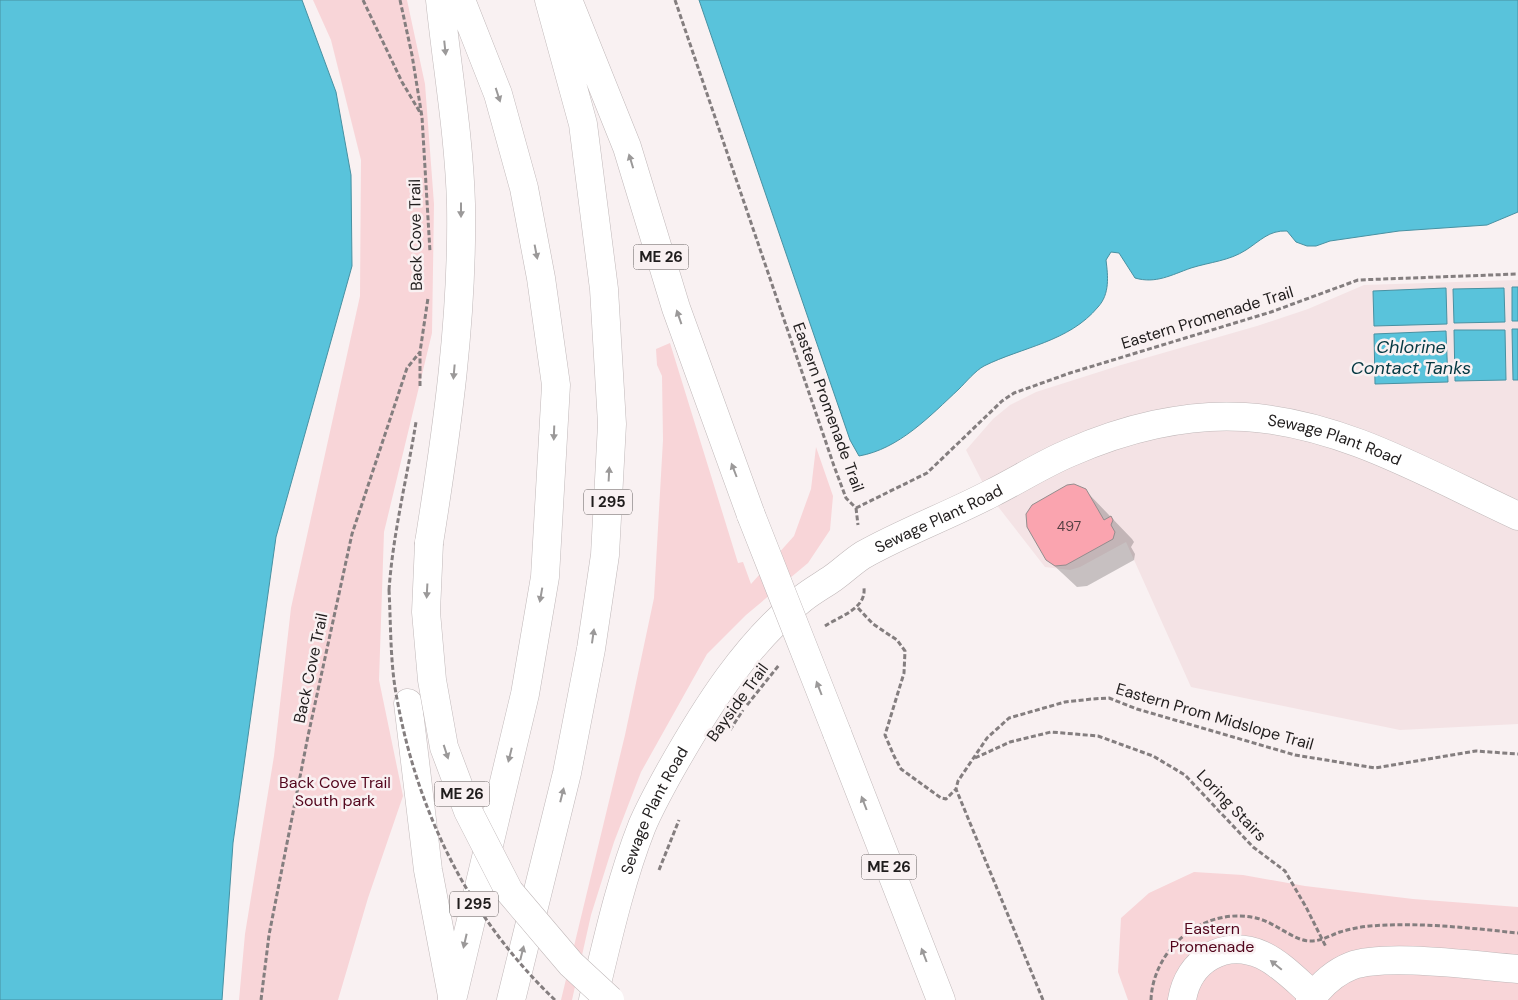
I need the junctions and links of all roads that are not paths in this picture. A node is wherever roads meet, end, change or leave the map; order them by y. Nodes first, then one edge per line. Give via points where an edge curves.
1 (440, 0) edge
2 (462, 0) edge
3 (549, 0) edge
4 (568, 0) edge
5 (1516, 509) edge
6 (408, 702) dead end
7 (1518, 969) edge
8 (452, 998) edge
9 (1312, 998) edge
10 (511, 1000) edge
11 (593, 1000) edge
12 (610, 1000) edge
13 (942, 1000) edge
14 (1182, 1000) edge

1 -> 12 main road, ME 26, bridge via 456,133 461,201 461,270 450,407 429,543 426,612 432,680 444,747 468,811 509,890 571,964
2 -> 8 main road, I 295 via 498,94 524,188 556,385 545,568 525,694
10 -> 3 main road, I 295 via 567,773 591,649 605,554 612,424 604,289 583,124
13 -> 4 main road, ME 26, bridge via 751,515 676,308 627,147
5 - 11 main road, Sewage Plant Road via 1337,435 1300,424 1243,417 1176,422 1134,431 1069,453 862,556 801,600 743,660 702,718 654,800 642,827 619,898
6 - 8 main road via 428,870
7 - 9 main road via 1399,961 1360,964 1332,976
9 -> 14 main road via 1265,956 1229,949 1200,963 1187,980

